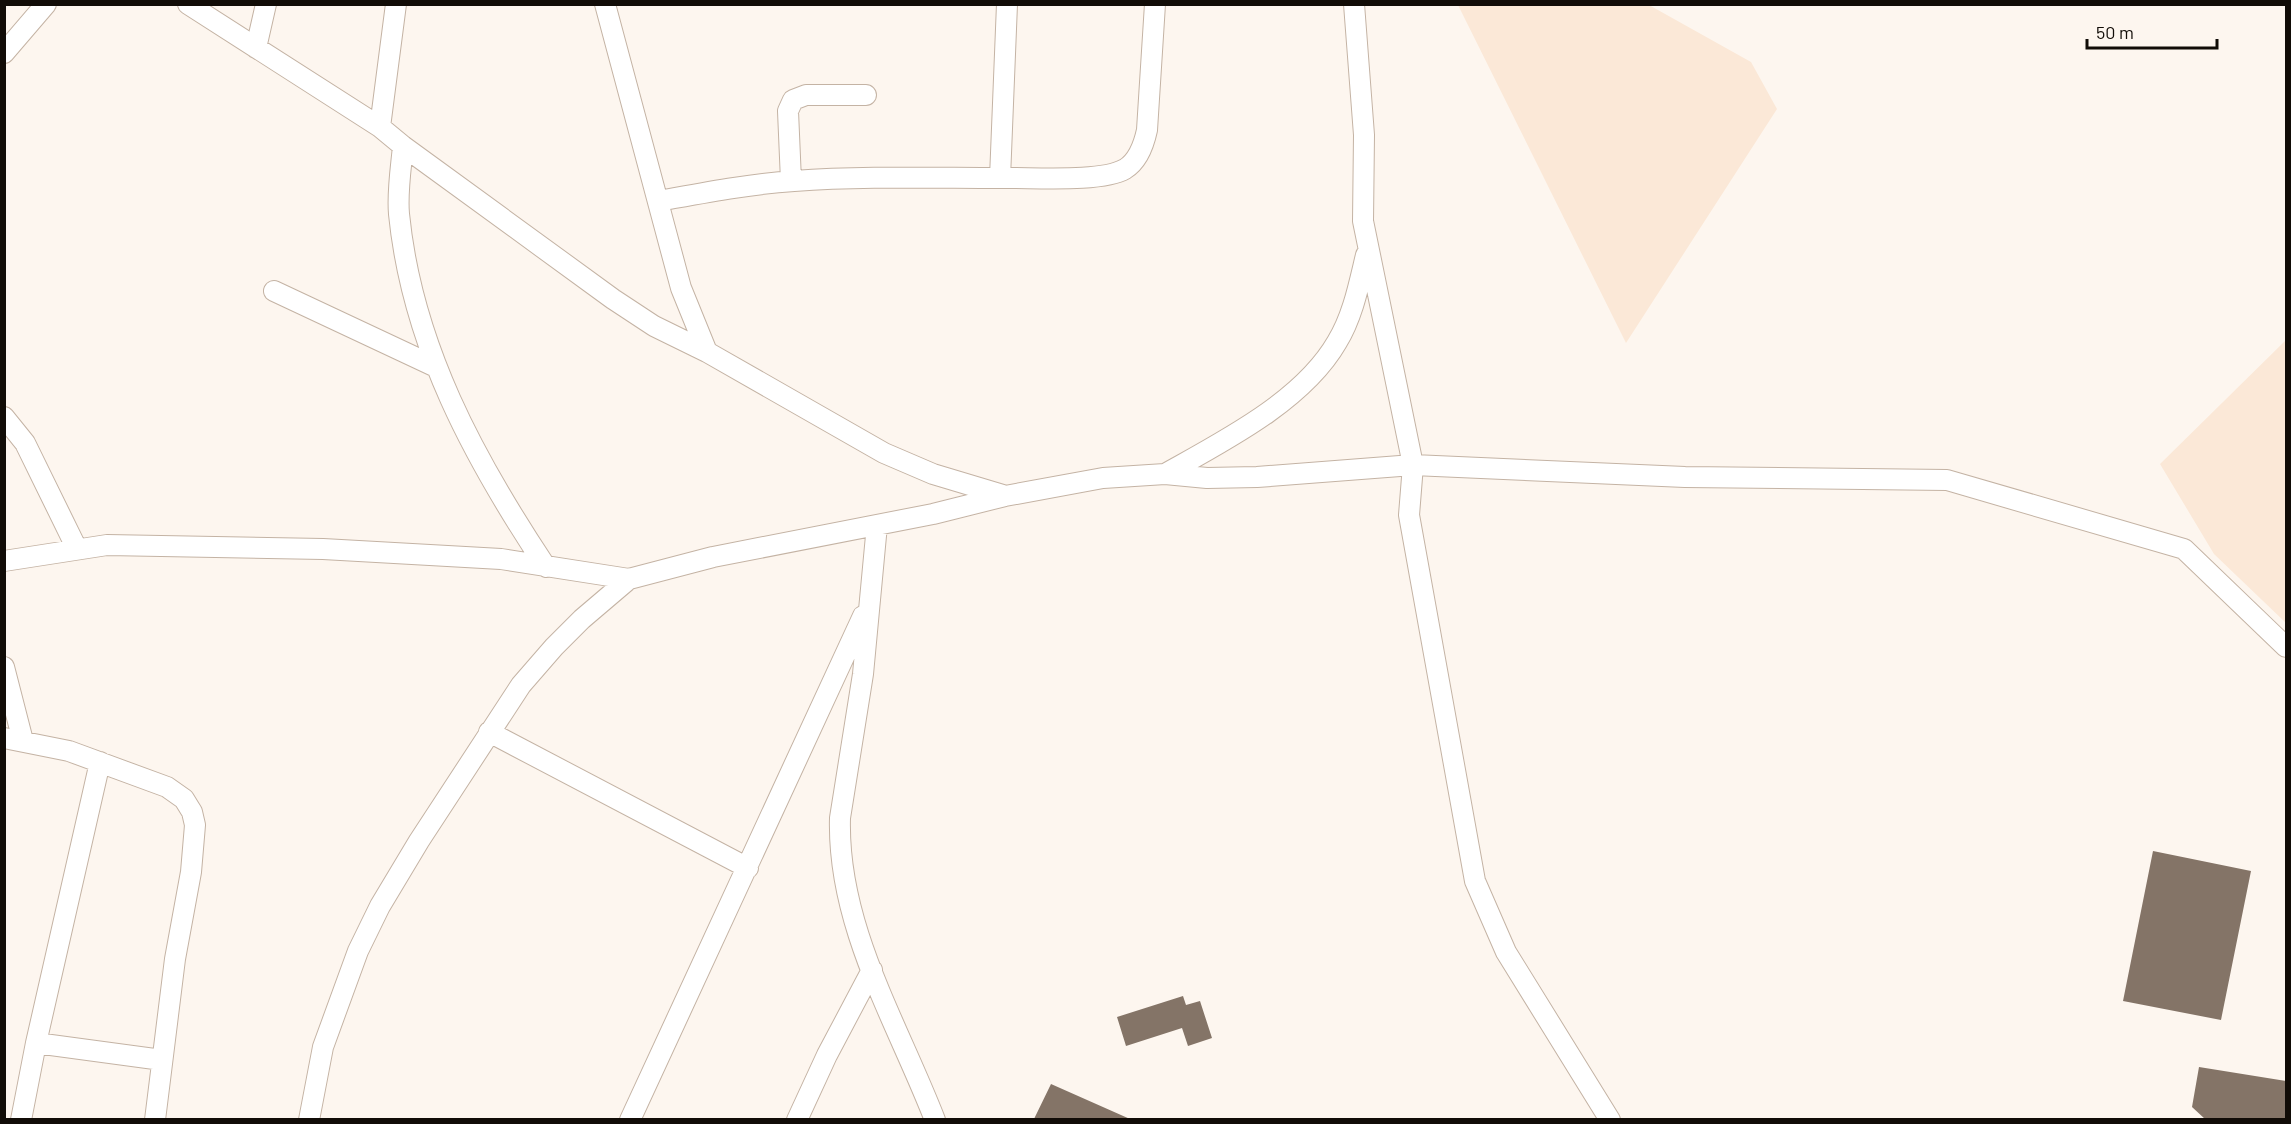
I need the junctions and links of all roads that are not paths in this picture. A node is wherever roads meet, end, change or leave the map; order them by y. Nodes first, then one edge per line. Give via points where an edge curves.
1 (46, 4) edge
2 (188, 4) edge
3 (266, 4) edge
4 (396, 4) edge
5 (605, 4) edge
6 (1006, 4) edge
7 (1155, 4) edge
8 (1354, 4) edge
9 (256, 48) junction
10 (4, 53) edge
11 (866, 95) dead end
12 (380, 127) junction
13 (403, 146) junction
14 (1000, 178) junction
15 (791, 181) junction
16 (658, 201) junction
17 (1367, 249) junction
18 (274, 291) dead end
19 (707, 352) junction
20 (436, 367) junction
21 (4, 417) edge
22 (1413, 465) junction
23 (1166, 474) junction
24 (1005, 496) junction
25 (877, 525) junction
26 (77, 549) junction
27 (4, 561) edge
28 (546, 567) junction
29 (629, 579) junction
30 (870, 602) junction
31 (2286, 647) edge
32 (4, 667) edge
33 (489, 732) junction
34 (14, 740) edge
35 (100, 762) junction
36 (748, 868) junction
37 (872, 970) junction
38 (36, 1043) junction
39 (162, 1060) junction
40 (21, 1119) edge
41 (155, 1119) edge
42 (309, 1119) edge
43 (630, 1119) edge
44 (797, 1119) edge
45 (935, 1119) edge
46 (1610, 1119) edge

1 - 10 street
2 - 9 street
3 - 9 street
4 - 12 street
5 - 16 street
6 - 14 street
7 - 14 street via 1147,130 1137,158 1116,173
8 - 17 street via 1364,123 1363,221
9 - 12 street
11 - 15 street via 806,95 793,100 788,111
12 - 13 street
13 - 19 street via 654,326
13 - 20 street via 399,212 412,291
14 - 15 street
15 - 16 street
16 - 19 street via 681,288
17 - 22 street
17 - 23 street via 1356,295 1338,340 1314,374 1228,439
18 - 20 street
19 - 24 street via 884,453 933,474
20 - 28 street via 502,500
21 - 26 street via 25,443
22 - 23 street via 1257,477
22 - 31 street via 1685,477 1947,480 2184,549
22 - 46 street via 1409,515 1475,881 1506,952
23 - 24 street via 1103,478
24 - 25 street
25 - 29 street via 713,557
25 - 30 street
26 - 27 street
26 - 28 street via 107,544 323,549 477,557
28 - 29 street
29 - 33 street via 554,647 521,685
30 - 36 street
30 - 37 street via 840,842 843,874
32 - 34 street
33 - 36 street
33 - 42 street via 391,887 358,951 323,1047
34 - 35 street
35 - 38 street
35 - 39 street via 167,787 184,798 195,825
36 - 43 street
37 - 44 street
37 - 45 street
38 - 39 street
38 - 40 street
39 - 41 street

